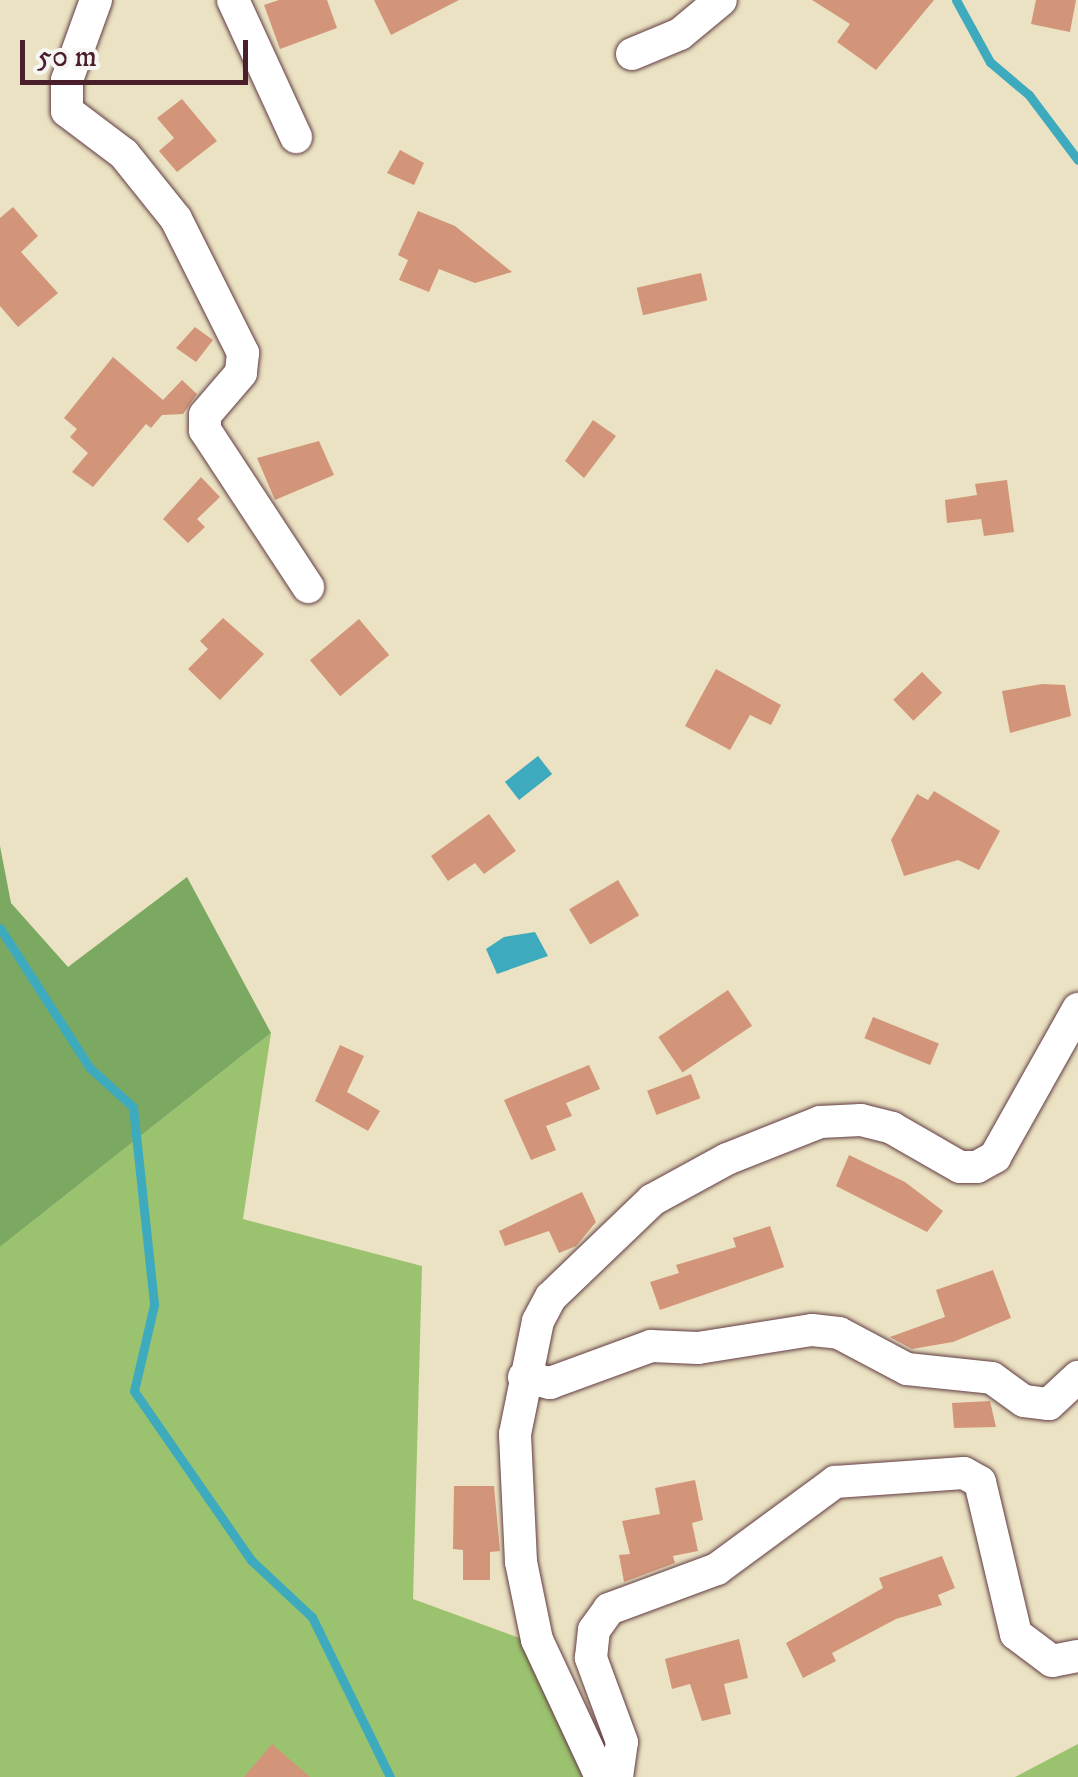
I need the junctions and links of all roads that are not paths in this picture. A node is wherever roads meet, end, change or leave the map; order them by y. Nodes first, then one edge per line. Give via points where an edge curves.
1 (96, 0) edge
2 (233, 0) edge
3 (721, 0) edge
4 (632, 54) dead end
5 (296, 136) dead end
6 (308, 588) dead end
7 (1078, 1009) edge
8 (1078, 1377) edge
9 (524, 1378) junction
10 (1078, 1656) edge
11 (612, 1776) edge

1 - 6 street via 67,80 68,111 124,154 176,219 243,353 233,388 205,415 205,430
2 - 5 street
3 - 4 street via 680,34
7 - 9 street via 995,1157 960,1167 892,1128 861,1120 820,1122 727,1159 652,1200 551,1298
8 - 9 street via 1048,1404 1024,1401 992,1378 907,1369 839,1332 812,1330 698,1348 652,1346 550,1383
9 - 11 street via 515,1434 521,1562 537,1640
10 - 11 street via 1052,1660 1016,1634 980,1482 964,1474 834,1482 717,1569 609,1609 594,1630 591,1658 622,1742

